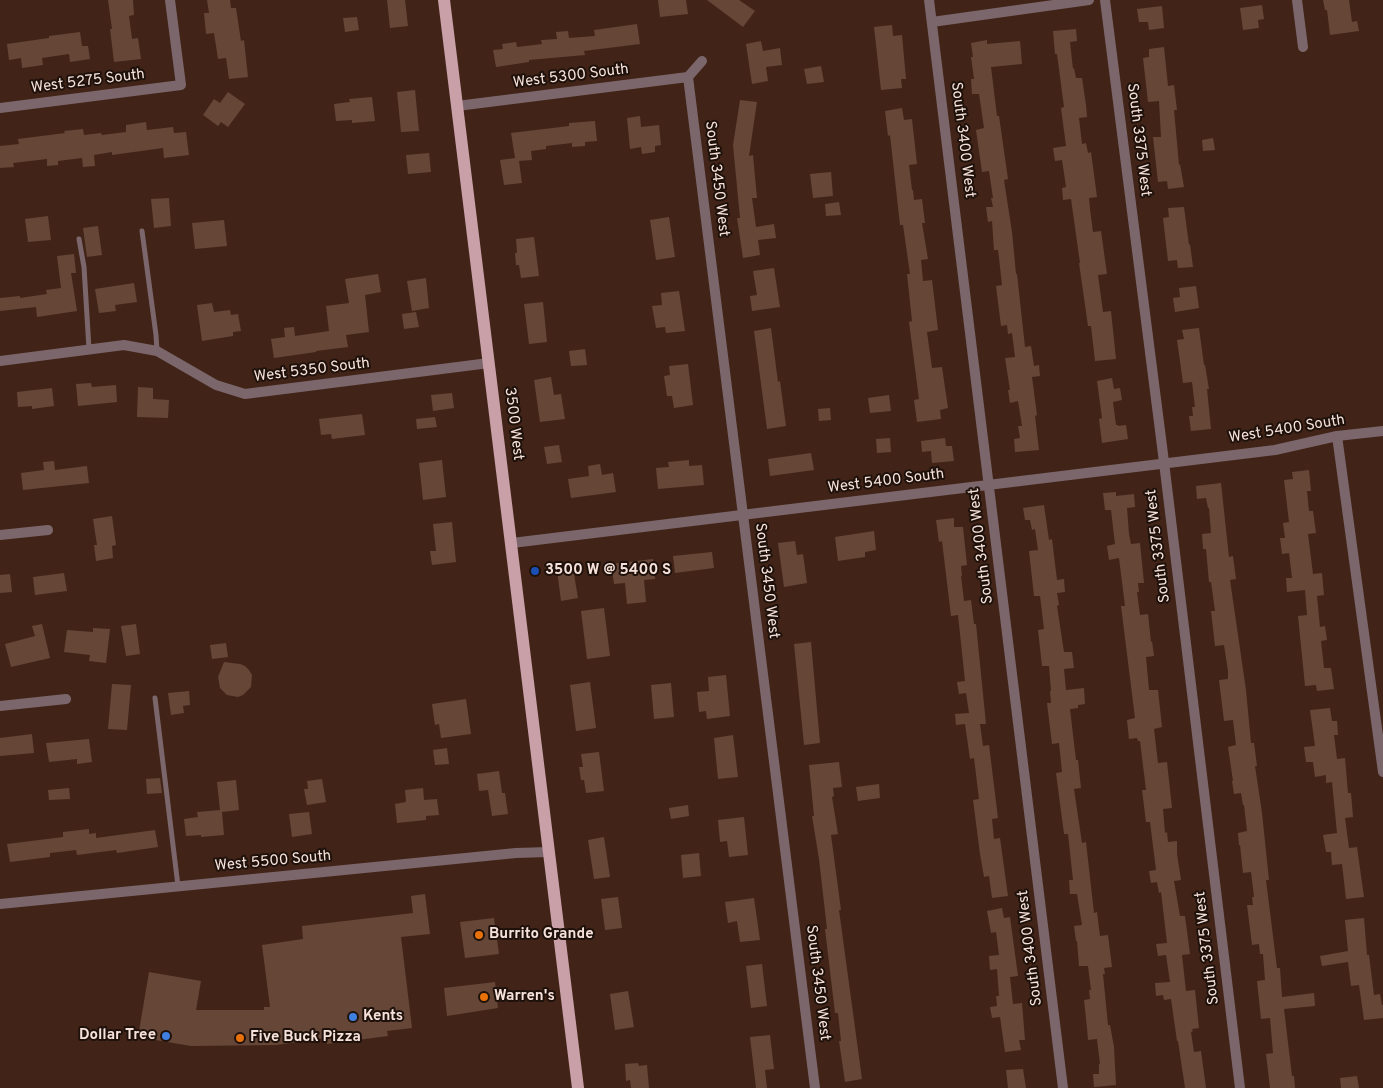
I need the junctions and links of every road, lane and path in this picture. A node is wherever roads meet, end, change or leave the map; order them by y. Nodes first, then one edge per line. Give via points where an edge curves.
1 (170, 0) edge
2 (444, 0) edge
3 (929, 0) edge
4 (1089, 0) edge
5 (1105, 0) edge
6 (1297, 0) edge
7 (932, 22) junction
8 (1303, 47) dead end
9 (702, 62) dead end
10 (688, 77) junction
11 (457, 106) junction
12 (0, 108) edge
13 (142, 232) dead end
14 (80, 239) dead end
15 (89, 349) junction
16 (157, 351) junction
17 (0, 360) edge
18 (489, 363) junction
19 (1383, 431) edge
20 (1338, 436) junction
21 (1164, 463) junction
22 (989, 485) junction
23 (743, 515) junction
24 (48, 530) dead end
25 (0, 536) edge
26 (512, 543) junction
27 (155, 698) dead end
28 (66, 699) dead end
29 (0, 706) edge
30 (1383, 772) edge
31 (549, 852) junction
32 (178, 886) junction
33 (0, 904) edge
34 (578, 1088) edge
35 (815, 1088) edge
36 (1063, 1088) edge
37 (1240, 1088) edge

1 - 12 street, West 5275 South via 180,85
2 - 11 main road, 3500 West
3 - 7 street, South 3400 West
4 - 7 street
5 - 21 street, South 3375 West
6 - 8 street
7 - 22 street, South 3400 West
9 - 10 street
10 - 11 street, West 5300 South
10 - 23 street, South 3450 West
11 - 18 main road, 3500 West
13 - 16 lane
14 - 15 lane
15 - 16 street, West 5350 South via 124,344
15 - 17 street, West 5350 South
16 - 18 street, West 5350 South via 216,385 245,394
18 - 26 main road, 3500 West
19 - 20 street, West 5400 South
20 - 21 street, West 5400 South via 1275,450
20 - 30 street
21 - 22 street, West 5400 South
21 - 37 street, South 3375 West
22 - 23 street, West 5400 South
22 - 36 street, South 3400 West
23 - 26 street, West 5400 South
23 - 35 street, South 3450 West
24 - 25 street
26 - 31 main road, 3500 West
27 - 32 lane
28 - 29 street
31 - 32 street, West 5500 South
31 - 34 main road, 3500 West
32 - 33 street, West 5500 South

